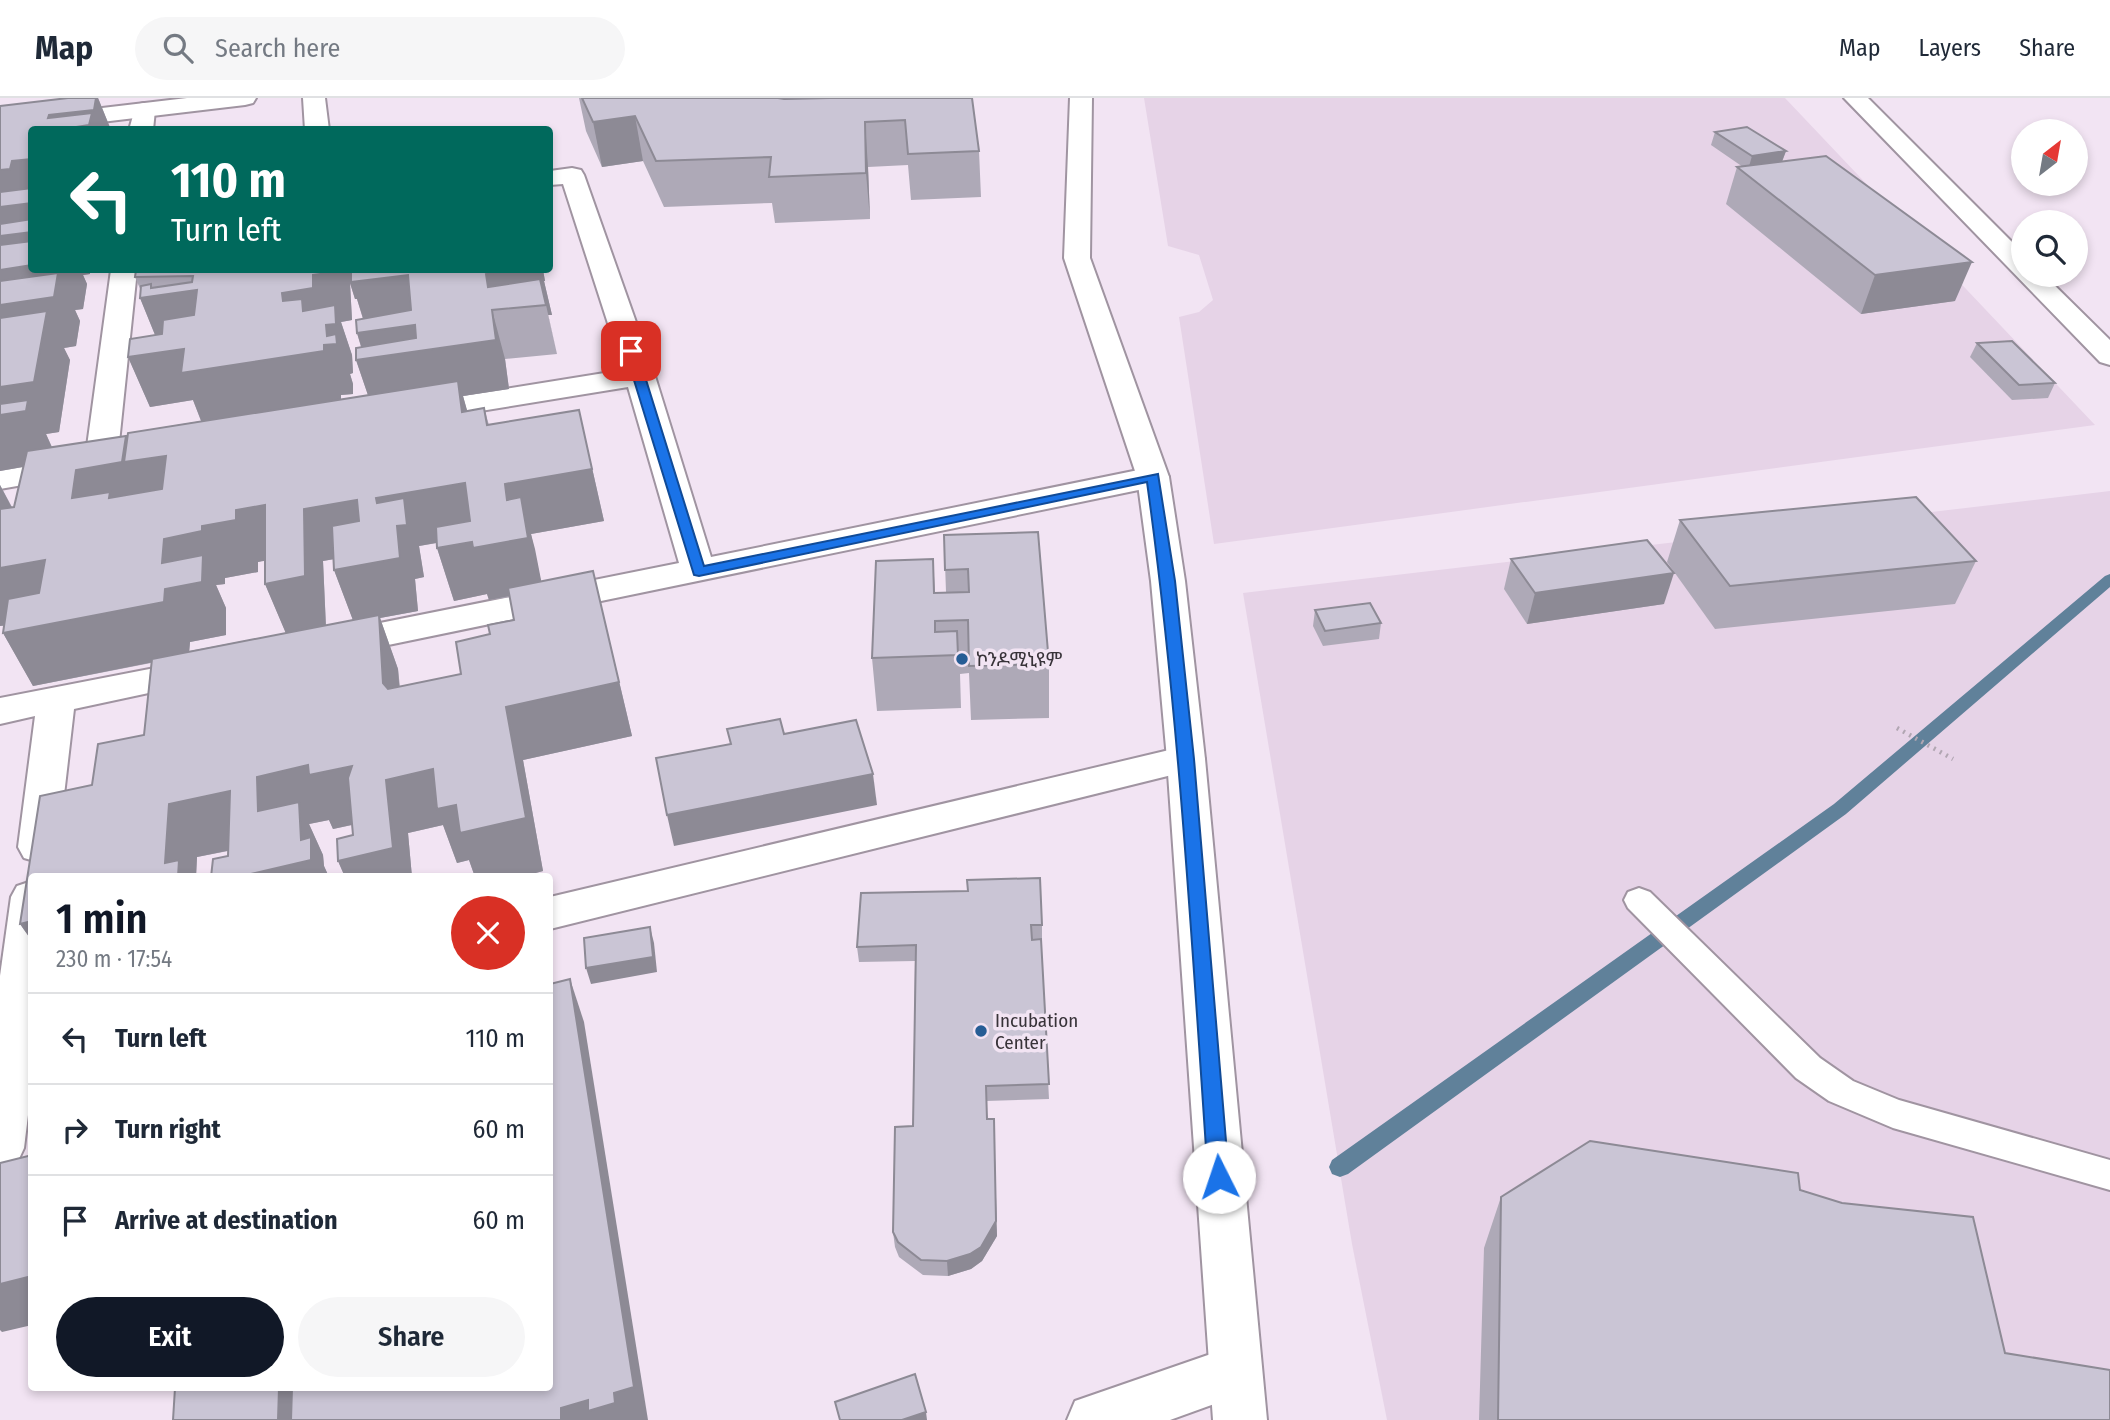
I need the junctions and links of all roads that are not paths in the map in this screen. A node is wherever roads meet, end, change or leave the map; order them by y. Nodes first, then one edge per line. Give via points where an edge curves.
1 (84, 98) edge
2 (245, 98) edge
3 (314, 98) edge
4 (1081, 98) edge
5 (1855, 98) edge
6 (0, 108) edge
7 (143, 120) edge
8 (317, 126) edge
9 (0, 127) edge
10 (553, 178) edge
11 (2011, 256) edge
12 (124, 273) edge
13 (2041, 287) edge
14 (2110, 356) edge
15 (640, 376) junction
16 (384, 417) edge
17 (1153, 477) junction
18 (0, 479) edge
19 (699, 572) junction
20 (302, 651) edge
21 (234, 665) edge
22 (56, 700) junction
23 (0, 711) edge
24 (1186, 759) junction
25 (34, 873) edge
26 (1639, 900) dead end
27 (553, 912) edge
28 (28, 954) edge
29 (22, 1040) edge
30 (0, 1148) edge
31 (2110, 1175) edge
32 (1237, 1396) edge
33 (1094, 1420) edge

1 - 6 street
2 - 7 street
3 - 8 street
4 - 17 street via 1077,258
5 - 11 street
7 - 9 street
10 - 15 street via 572,175
12 - 18 street via 115,460
13 - 14 street
15 - 16 street
15 - 19 street
17 - 19 street
17 - 24 street
19 - 20 street
21 - 22 street
22 - 23 street
22 - 25 street
24 - 27 street
24 - 32 street
26 - 31 lane via 1808,1068 1842,1091 1893,1113
28 - 29 street
29 - 30 street
32 - 33 street

